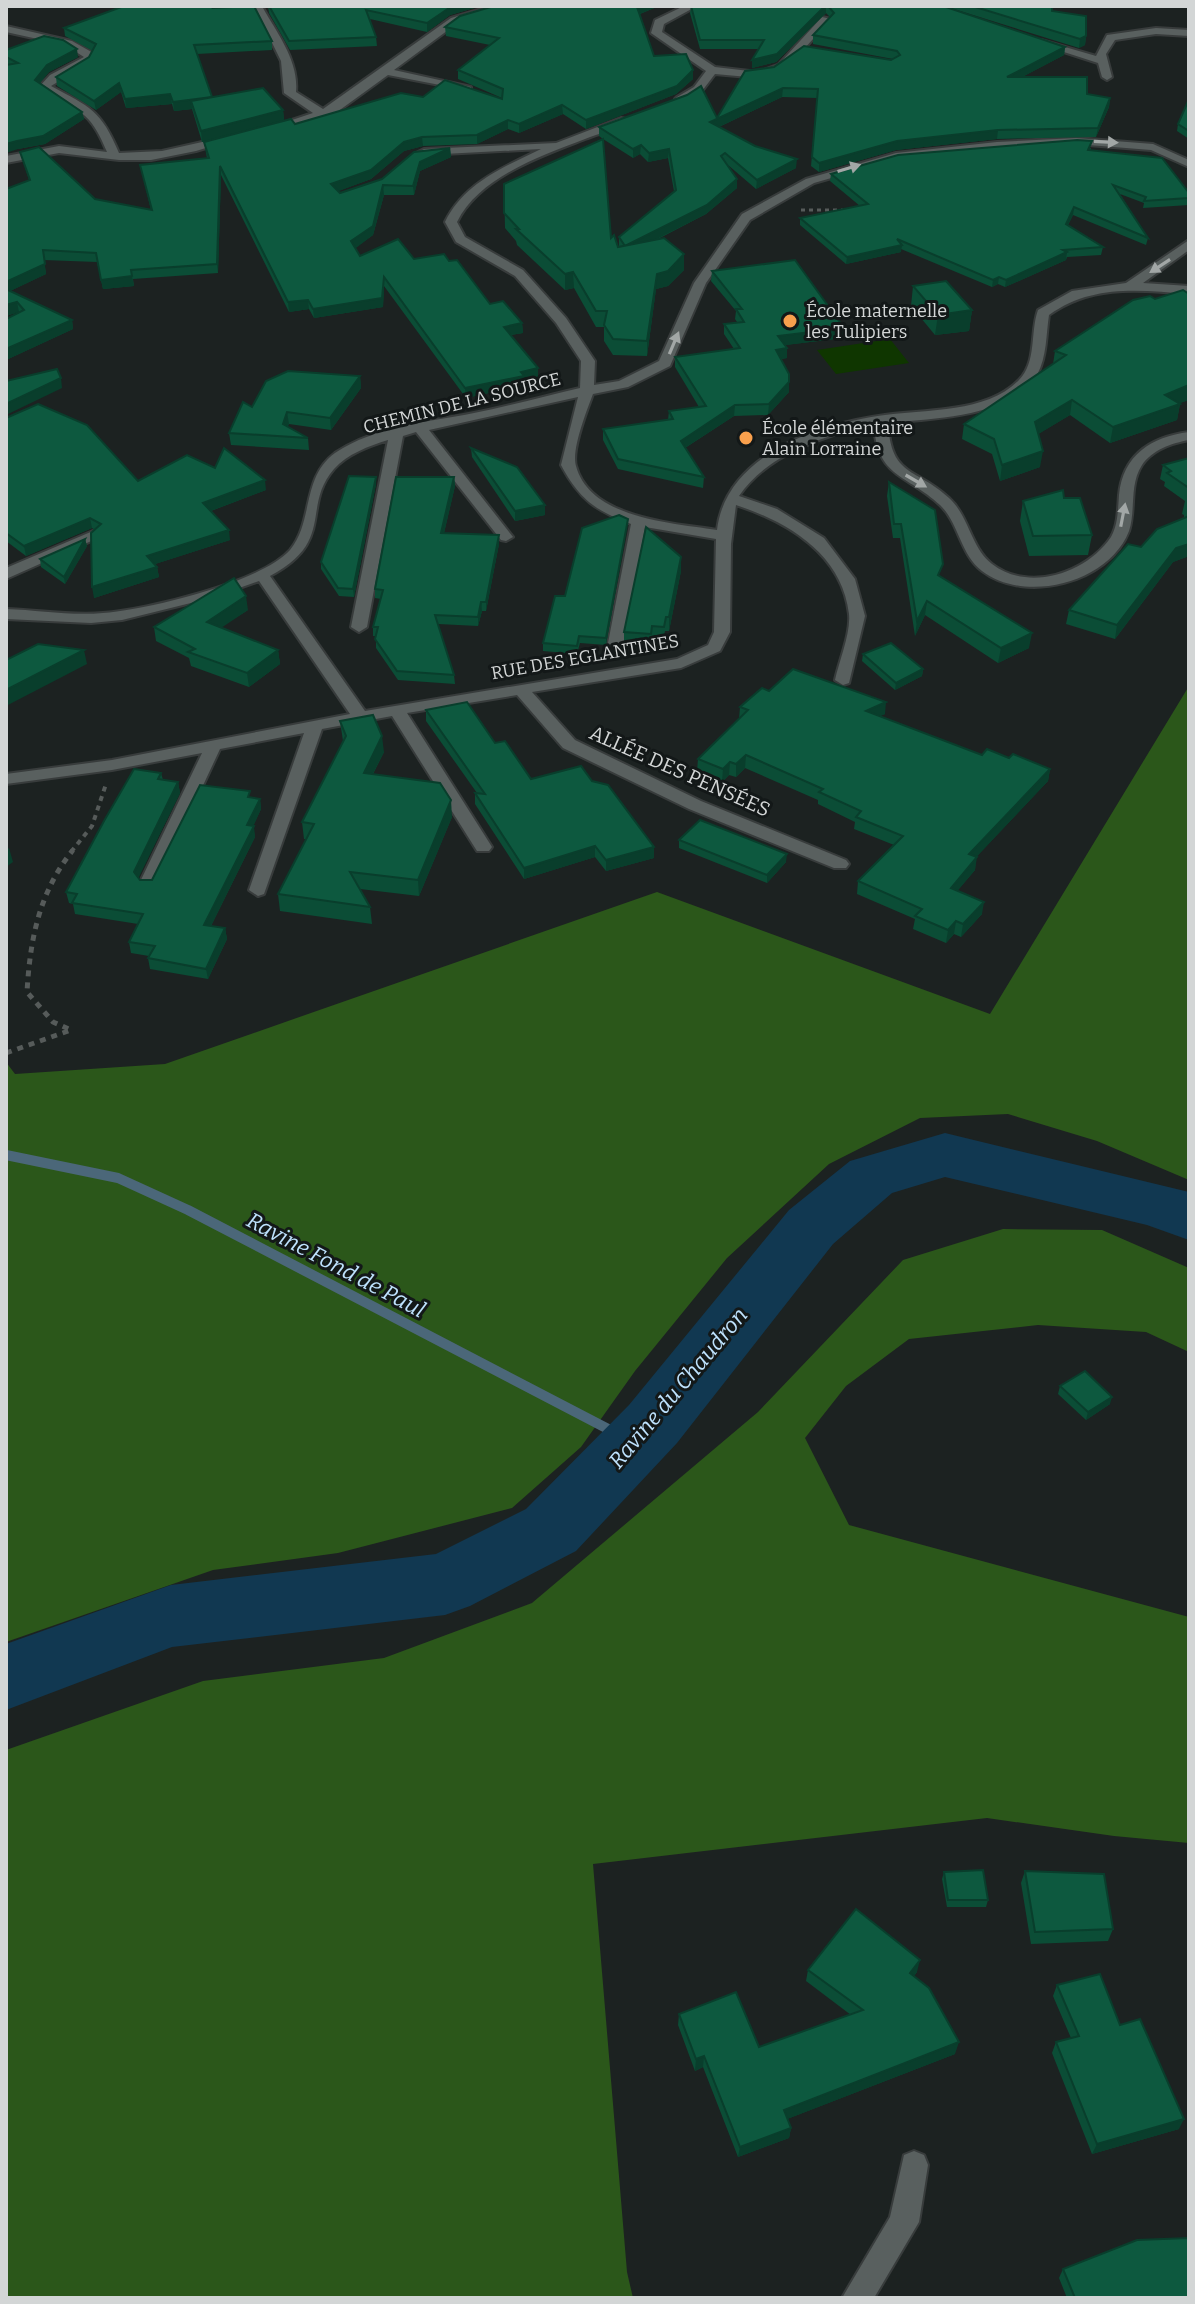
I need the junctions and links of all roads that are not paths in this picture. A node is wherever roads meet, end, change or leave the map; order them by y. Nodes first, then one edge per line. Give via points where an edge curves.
1 (515, 6) edge
2 (692, 6) edge
3 (259, 10) edge
4 (826, 19) edge
5 (6, 29) edge
6 (1189, 33) edge
7 (1028, 39) edge
8 (802, 48) junction
9 (817, 50) edge
10 (1102, 61) junction
11 (712, 70) junction
12 (385, 71) junction
13 (1107, 77) dead end
14 (476, 92) edge
15 (664, 106) edge
16 (323, 114) junction
17 (634, 117) edge
18 (257, 133) edge
19 (242, 136) edge
20 (560, 145) junction
21 (114, 155) junction
22 (409, 156) edge
23 (6, 160) edge
24 (1189, 164) edge
25 (1189, 244) edge
26 (1130, 286) junction
27 (1189, 290) edge
28 (587, 390) junction
29 (881, 420) junction
30 (421, 429) junction
31 (396, 435) junction
32 (1189, 436) edge
33 (731, 498) junction
34 (639, 522) junction
35 (93, 535) edge
36 (726, 536) junction
37 (506, 537) dead end
38 (6, 574) edge
39 (263, 576) junction
40 (6, 614) edge
41 (359, 627) dead end
42 (616, 643) dead end
43 (843, 680) dead end
44 (521, 690) junction
45 (397, 710) junction
46 (361, 718) junction
47 (315, 726) junction
48 (213, 746) junction
49 (6, 779) edge
50 (483, 847) dead end
51 (840, 864) dead end
52 (148, 884) edge
53 (258, 890) dead end
54 (914, 2165) dead end
55 (857, 2298) edge

1 - 12 street via 455,20
2 - 11 street via 659,22 656,33
3 - 16 street via 277,40 290,93
4 - 8 street
5 - 21 street via 68,43 91,56 50,78 44,87 90,111
6 - 10 street via 1111,37 1103,45
7 - 10 street
8 - 9 street
8 - 11 street via 773,72
10 - 13 street
11 - 15 street via 698,89
12 - 14 street
12 - 16 street
16 - 18 street
17 - 20 street, CHEMIN DE LA SOURCE
19 - 21 street via 171,154
20 - 22 street
20 - 28 street, CHEMIN DE LA SOURCE via 462,199 449,223 460,239 519,273 561,321 588,361
21 - 23 street via 59,147
28 -> 24 street via 623,384 665,363 700,283 746,217 810,181 938,150 1061,142 1153,147
25 -> 26 street
26 - 27 street
26 - 29 street via 1077,291 1043,313 1034,368 1018,388 978,405
28 - 30 street, CHEMIN DE LA SOURCE
28 - 34 street via 568,465 581,488 605,509
29 -> 32 street via 881,448 895,469 955,509 982,565 1006,579 1028,583 1056,581 1094,562 1119,537 1133,467 1154,446
29 - 33 street via 827,434 774,457 748,476
30 - 31 street, CHEMIN DE LA SOURCE
30 - 37 street
31 - 39 street, CHEMIN DE LA SOURCE via 356,448 332,464 317,480 306,533 294,554
31 - 41 street
33 - 36 street, RUE DES EGLANTINES
33 - 43 street via 772,512 819,541 847,579 857,616
34 - 36 street
34 - 42 street
35 - 38 street
36 - 44 street, RUE DES EGLANTINES via 722,632 714,648 681,663
39 - 40 street, CHEMIN DE LA SOURCE via 107,617
39 - 46 street
44 - 45 street, RUE DES EGLANTINES
44 - 51 street, ALLÉE DES PENSÉES via 569,744 695,805
45 - 46 street, RUE DES EGLANTINES
45 - 50 street
46 - 47 street, RUE DES EGLANTINES
47 - 48 street, RUE DES EGLANTINES
47 - 53 street
48 - 49 street, RUE DES EGLANTINES
48 - 52 street
54 - 55 street via 904,2222

